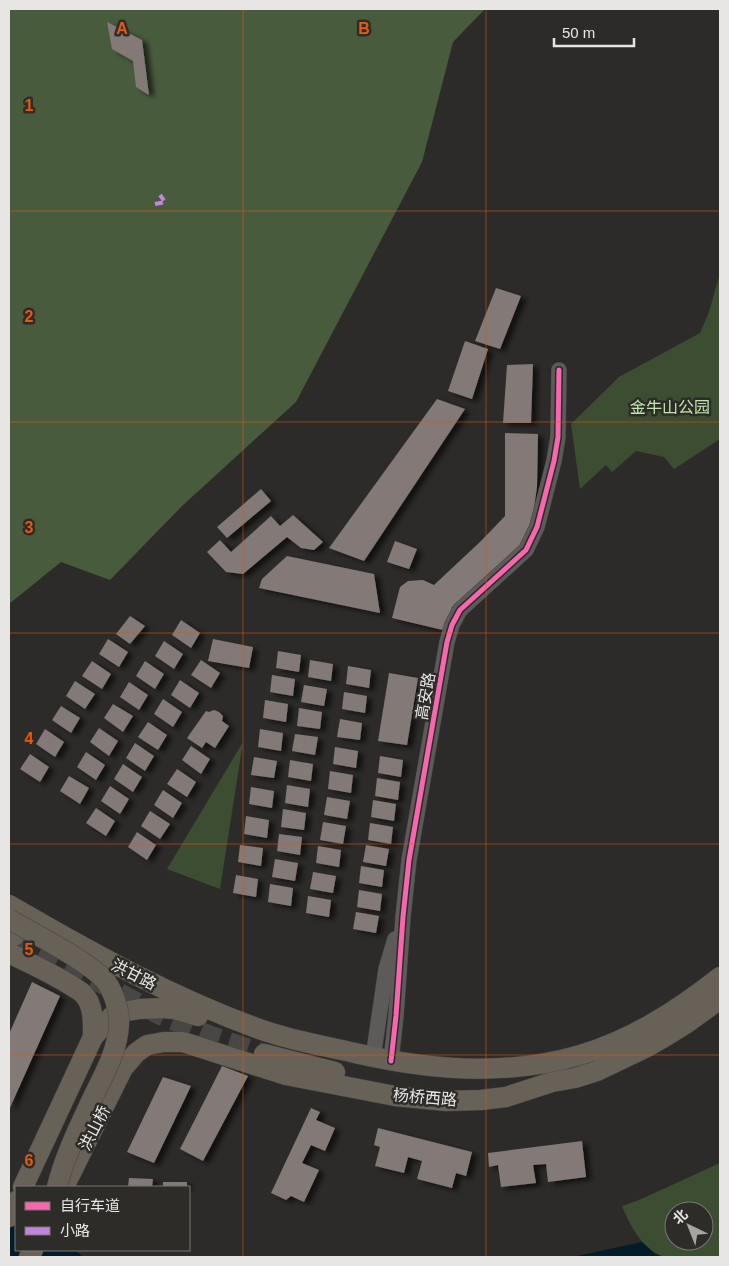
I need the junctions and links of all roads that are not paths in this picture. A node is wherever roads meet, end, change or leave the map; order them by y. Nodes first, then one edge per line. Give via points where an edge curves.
1 (559, 370) dead end
2 (9, 906) edge
3 (10, 935) edge
4 (101, 958) junction
5 (720, 977) edge
6 (69, 984) junction
7 (720, 999) edge
8 (264, 1030) junction
9 (93, 1037) junction
10 (264, 1054) tunnel mouth
11 (382, 1059) junction
12 (123, 1068) joint
13 (552, 1082) junction
14 (23, 1186) edge
15 (57, 1186) edge
16 (64, 1186) edge
17 (15, 1203) edge
18 (9, 1217) edge

1 - 11 street, 高安路 via 558,437 537,527 526,550 460,610 447,642 409,860 396,1016
2 - 4 main road, 洪甘路
3 - 6 main road via 43,969
3 - 15 main road, bridge via 55,944 104,978 117,1006 120,1022 112,1058 76,1135
4 - 6 main road via 100,977 89,988
4 - 8 main road, 洪甘路 via 210,1010
5 - 11 main road, 杨桥西路 via 648,1026 579,1056 527,1066 466,1070
6 - 9 main road via 85,995
7 - 13 main road, 杨桥西路 via 647,1047 597,1071
8 - 9 main road via 164,1008 115,1013
8 - 11 main road, 杨桥西路
9 - 14 main road
10 - 13 main road via 383,1083 472,1092
12 - 13 main road, 杨桥西路 via 148,1045 183,1042 286,1075 395,1096 446,1101 482,1100 506,1097
12 - 16 main road, 洪山桥
17 - 18 main road

